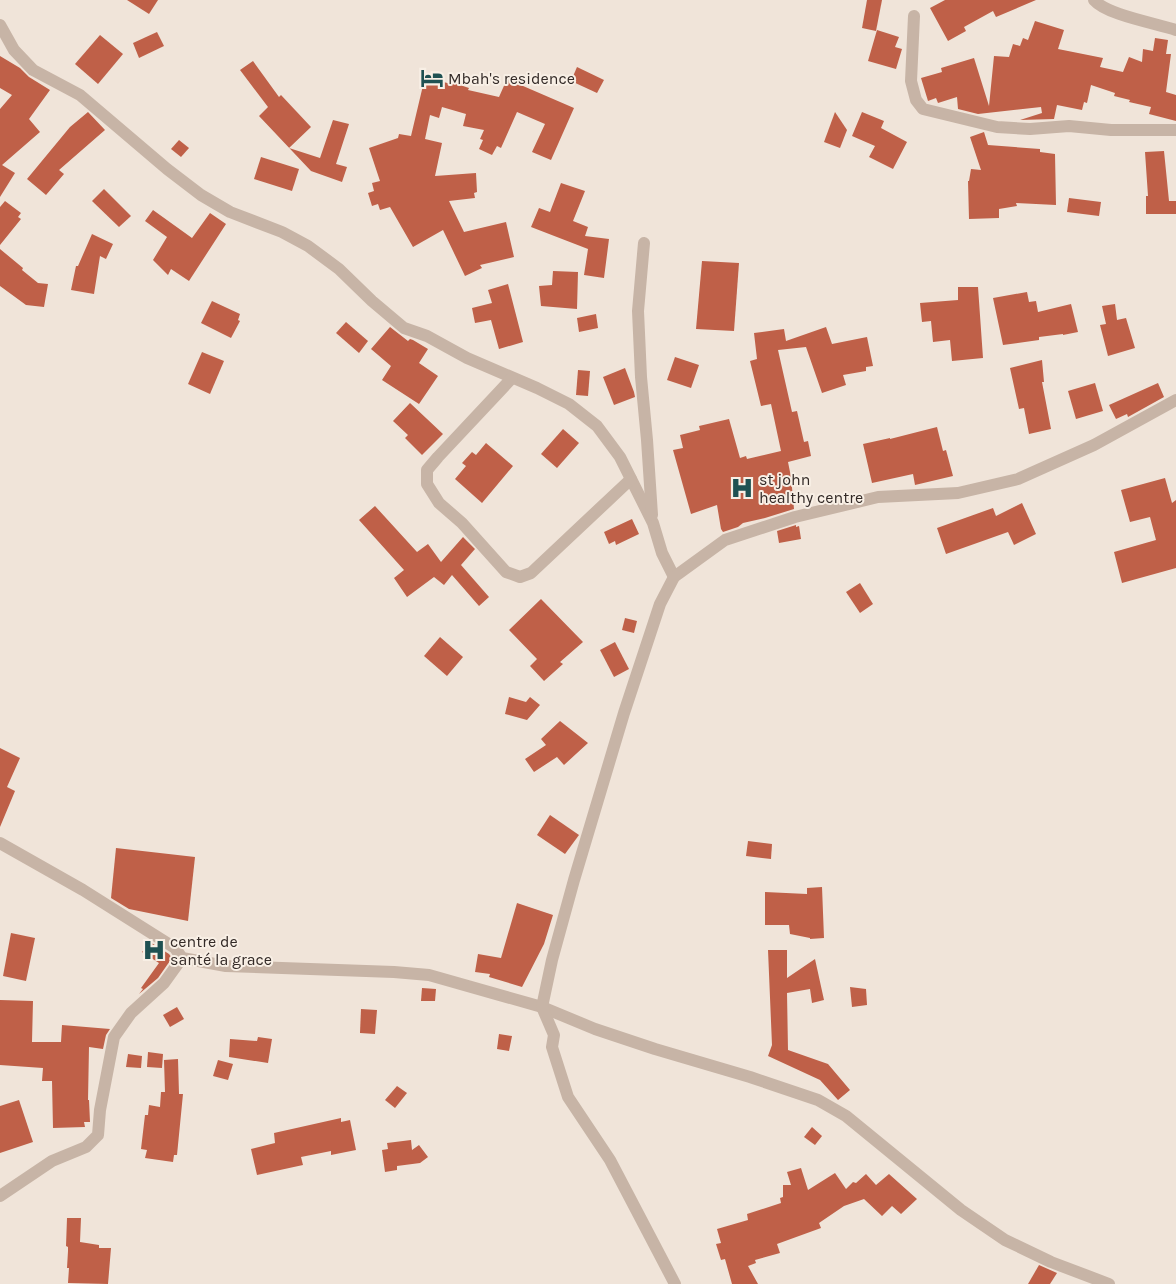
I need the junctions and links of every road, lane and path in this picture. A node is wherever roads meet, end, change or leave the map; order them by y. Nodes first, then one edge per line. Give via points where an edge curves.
1 (1094, 0) edge
2 (914, 16) dead end
3 (0, 25) edge
4 (1176, 30) edge
5 (1176, 130) edge
6 (644, 243) dead end
7 (512, 378) junction
8 (1176, 400) edge
9 (631, 479) junction
10 (653, 523) junction
11 (674, 577) junction
12 (0, 843) edge
13 (182, 958) junction
14 (542, 1008) junction
15 (0, 1196) edge
16 (675, 1284) edge
17 (1109, 1284) edge

1 - 4 street via 1113,12
2 - 5 street via 911,81 916,100 923,109 997,127 1030,130 1069,126
3 - 7 street via 14,50 33,70 80,94 201,195 230,212 308,246 339,269 404,328
6 - 10 street via 639,321 640,377
7 - 9 street via 569,404 597,426 620,457
7 - 9 street via 427,470 427,484 439,503 462,523 506,572 520,577 531,572
8 - 11 street via 1094,445 1018,479 958,493 878,497 796,517 725,540
9 - 10 street
10 - 11 street
11 - 14 street via 660,604 624,713 574,880
12 - 13 street via 175,948
13 - 14 street via 226,966 429,975
13 - 15 street via 164,983 131,1013 114,1037 98,1135 86,1147 52,1161
14 - 16 street via 554,1035 552,1047 568,1097 610,1160
14 - 17 street via 629,1040 818,1100 846,1116 961,1210 1005,1240

